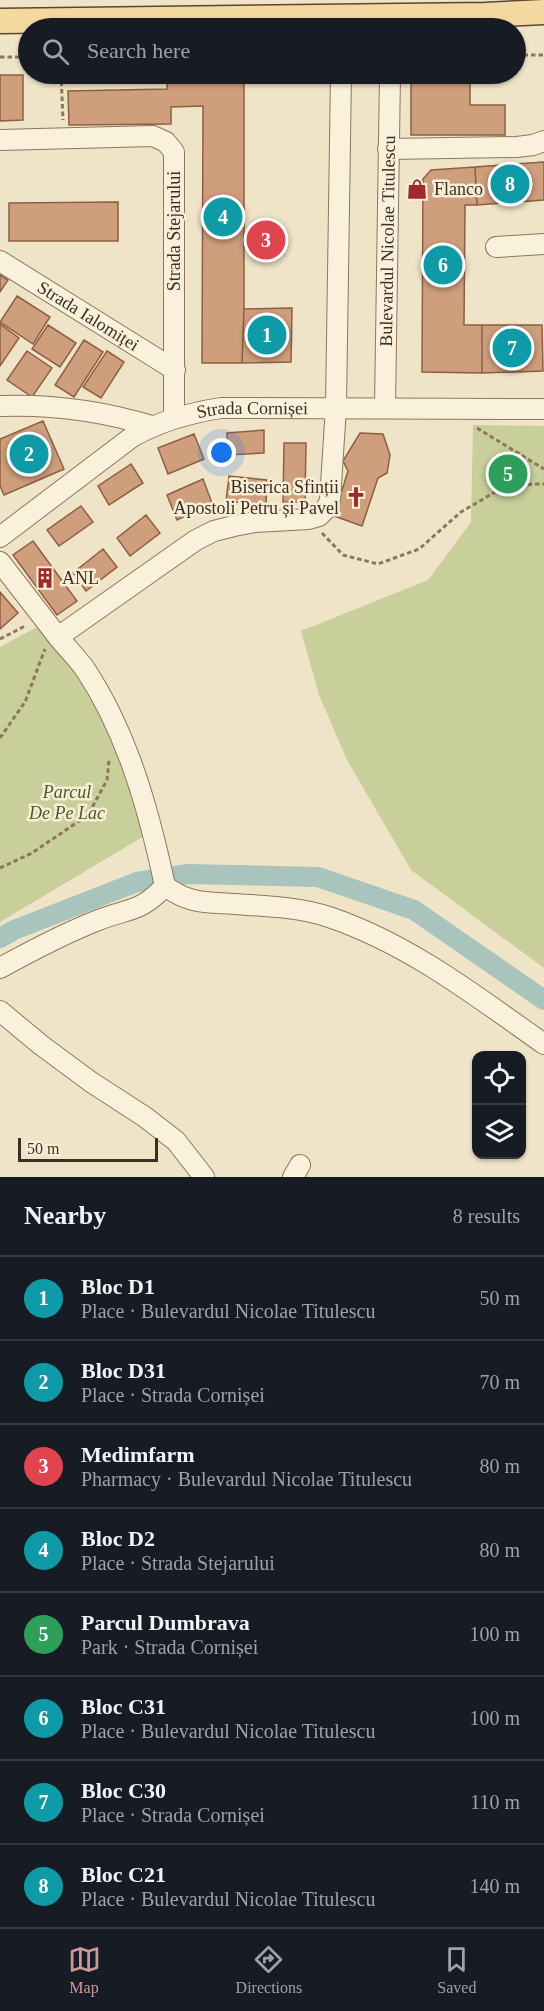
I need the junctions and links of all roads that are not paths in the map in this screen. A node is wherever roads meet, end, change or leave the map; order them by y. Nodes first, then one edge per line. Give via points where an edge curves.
1 (544, 12) edge
2 (346, 15) edge
3 (393, 15) edge
4 (173, 18) edge
5 (0, 21) edge
6 (18, 21) edge
7 (341, 84) edge
8 (390, 84) edge
9 (0, 140) edge
10 (544, 141) edge
11 (388, 149) junction
12 (544, 244) edge
13 (496, 247) dead end
14 (0, 261) edge
15 (175, 370) junction
16 (0, 406) edge
17 (336, 407) junction
18 (385, 407) junction
19 (544, 409) edge
20 (174, 418) junction
21 (152, 426) junction
22 (0, 537) edge
23 (0, 562) edge
24 (58, 637) junction
25 (165, 886) junction
26 (0, 968) edge
27 (0, 1011) edge
28 (544, 1044) edge
29 (204, 1177) edge

1 - 3 main road
2 - 3 main road
2 - 4 main road
5 - 6 main road
7 - 17 street
8 - 11 street, Bulevardul Nicolae Titulescu
9 - 15 street, Strada Stejarului via 153,136 166,142 174,152
10 - 11 street via 518,147
11 - 18 street, Bulevardul Nicolae Titulescu
12 - 13 street
14 - 15 street, Strada Ialomiței
15 - 20 street, Strada Stejarului
16 - 21 street via 99,412
17 - 18 street, Strada Cornișei
17 - 20 street, Strada Cornișei via 221,408
17 - 24 street via 330,500 319,516 255,522 214,531
18 - 19 street, Strada Cornișei
20 - 21 street, Strada Cornișei
21 - 22 street, Strada Cornișei
23 - 24 street
24 - 25 street via 88,675 121,738 145,802
25 - 26 street via 152,901 99,920
25 - 28 street via 197,902 287,909 327,917 368,933 433,966
27 - 29 street via 58,1058 176,1140

